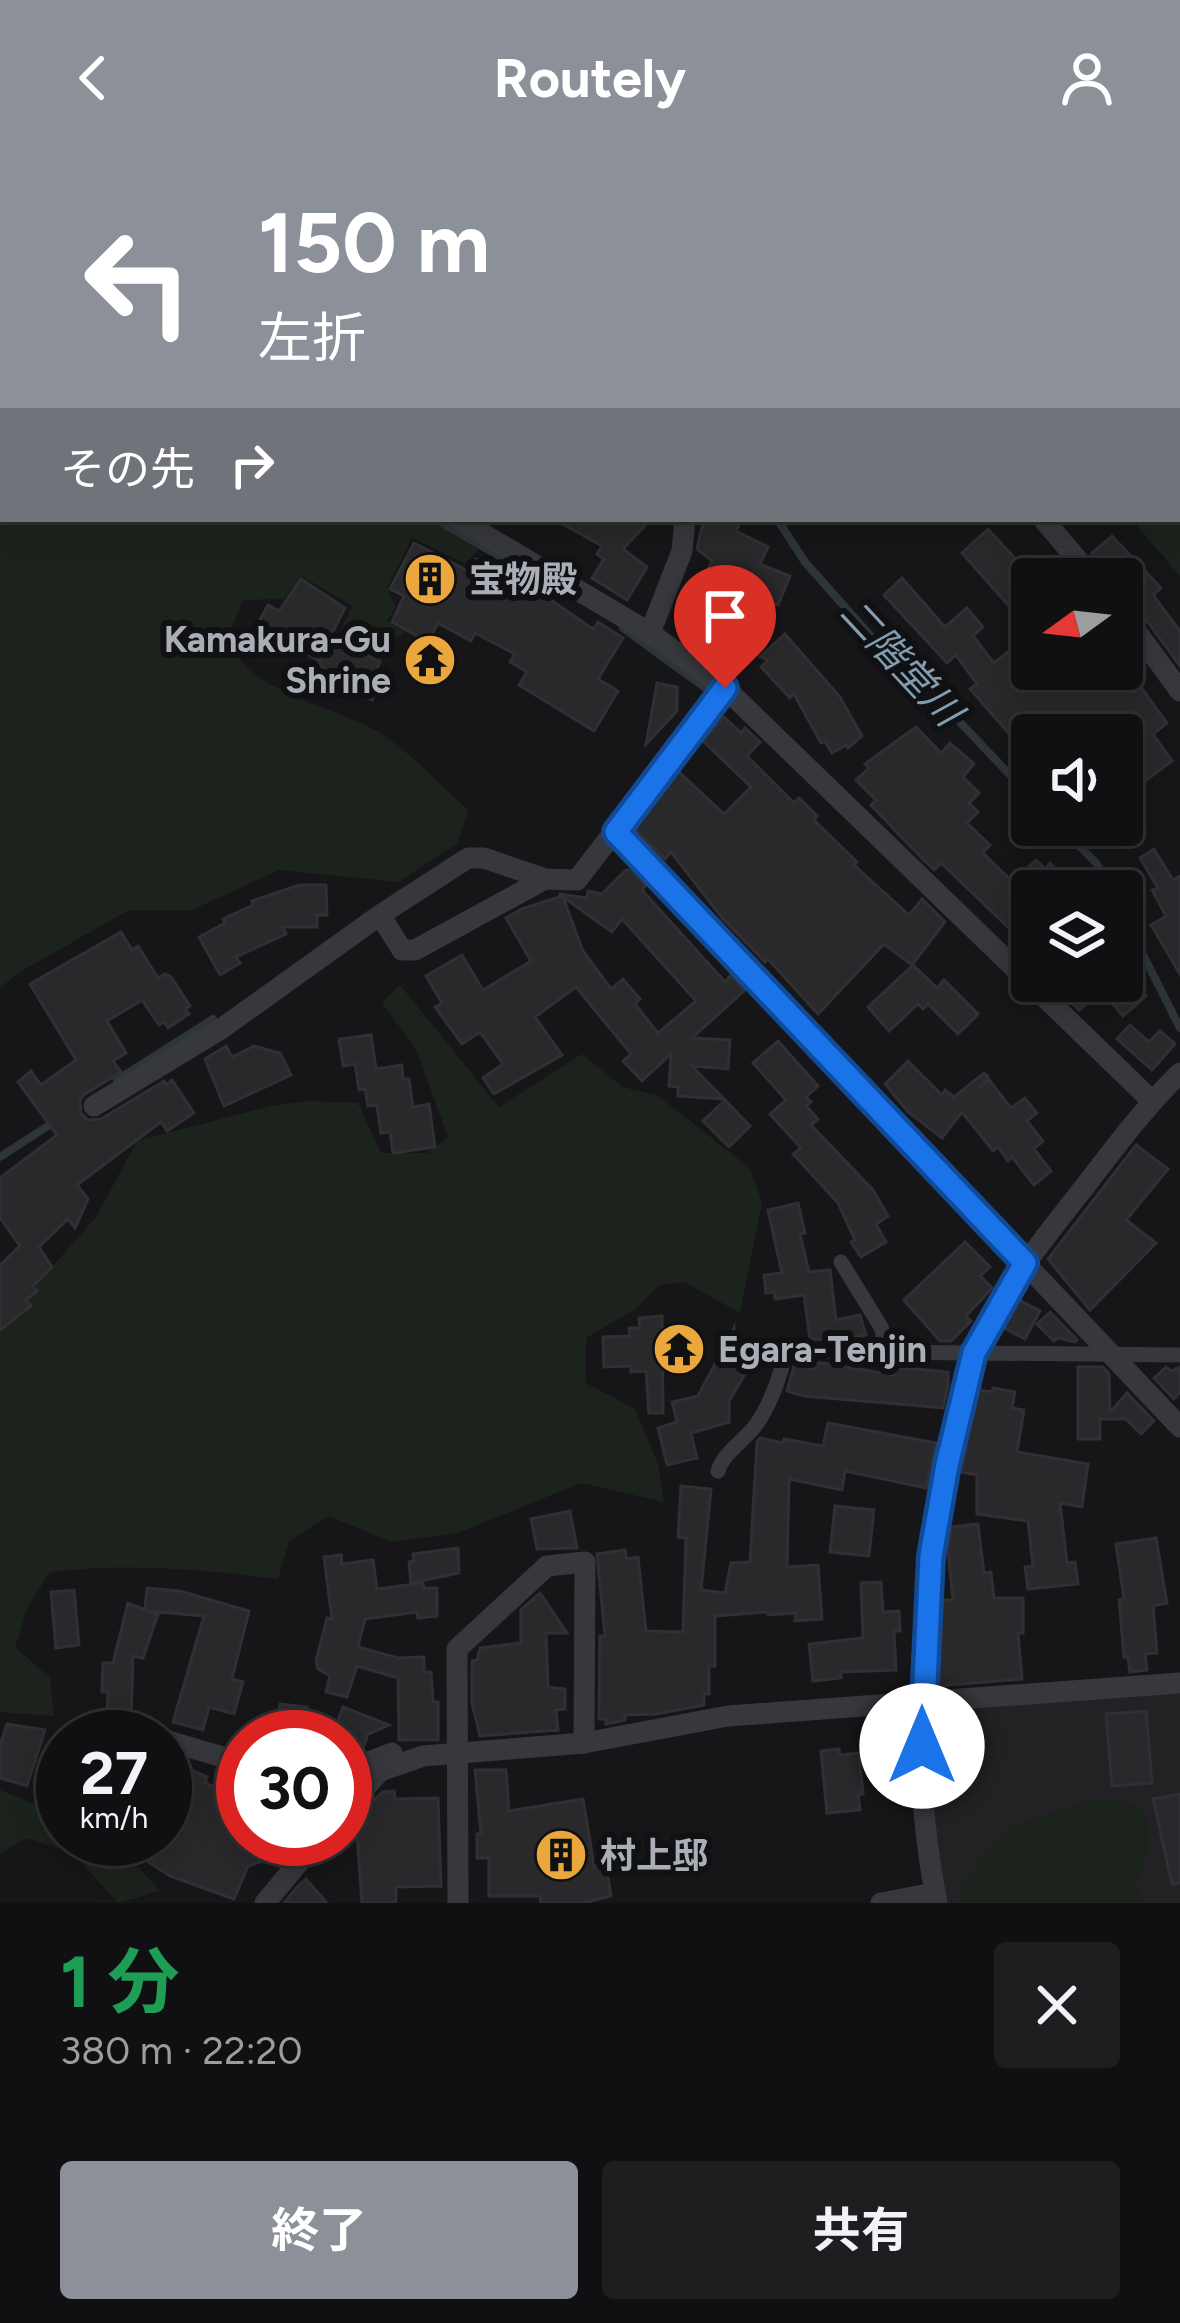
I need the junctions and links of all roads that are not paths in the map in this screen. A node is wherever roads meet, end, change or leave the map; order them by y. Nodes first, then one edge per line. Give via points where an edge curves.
1 (463, 522) edge
2 (686, 522) edge
3 (1045, 522) edge
4 (1076, 558) edge
5 (650, 633) junction
6 (1143, 641) edge
7 (725, 688) junction
8 (1180, 691) edge
9 (616, 832) junction
10 (545, 879) junction
11 (380, 915) junction
12 (1180, 1072) edge
13 (1152, 1101) junction
14 (94, 1106) dead end
15 (841, 1262) dead end
16 (1025, 1263) junction
17 (888, 1352) junction
18 (974, 1353) junction
19 (1111, 1354) junction
20 (1180, 1355) edge
21 (1180, 1427) edge
22 (718, 1471) dead end
23 (1180, 1683) edge
24 (922, 1701) junction
25 (584, 1743) junction
26 (460, 1755) junction
27 (423, 1756) junction
28 (372, 1761) edge
29 (372, 1781) edge
30 (296, 1866) edge
31 (936, 1898) edge
32 (265, 1903) edge
33 (458, 1903) edge
34 (881, 1903) edge

1 - 5 street
2 - 5 street
3 - 4 street
5 - 7 street
6 - 8 street
7 - 9 street
7 - 13 street
9 - 10 street via 577,880
9 - 16 street
10 - 11 street via 468,858
10 - 11 street via 416,950 402,950
11 - 14 street via 221,1029
12 - 13 street
13 - 16 street
15 - 17 street
16 - 18 street
16 - 19 street
17 - 18 street
17 - 22 street via 783,1351 769,1402
18 - 19 street
18 - 24 street via 931,1556
19 - 20 street
19 - 21 street
23 - 24 street
24 - 25 street via 728,1717
24 - 31 street
25 - 26 street
25 - 26 street via 585,1562 547,1567 458,1648
26 - 27 street
26 - 33 street
27 - 28 street
27 - 29 street
30 - 32 street
31 - 34 street

